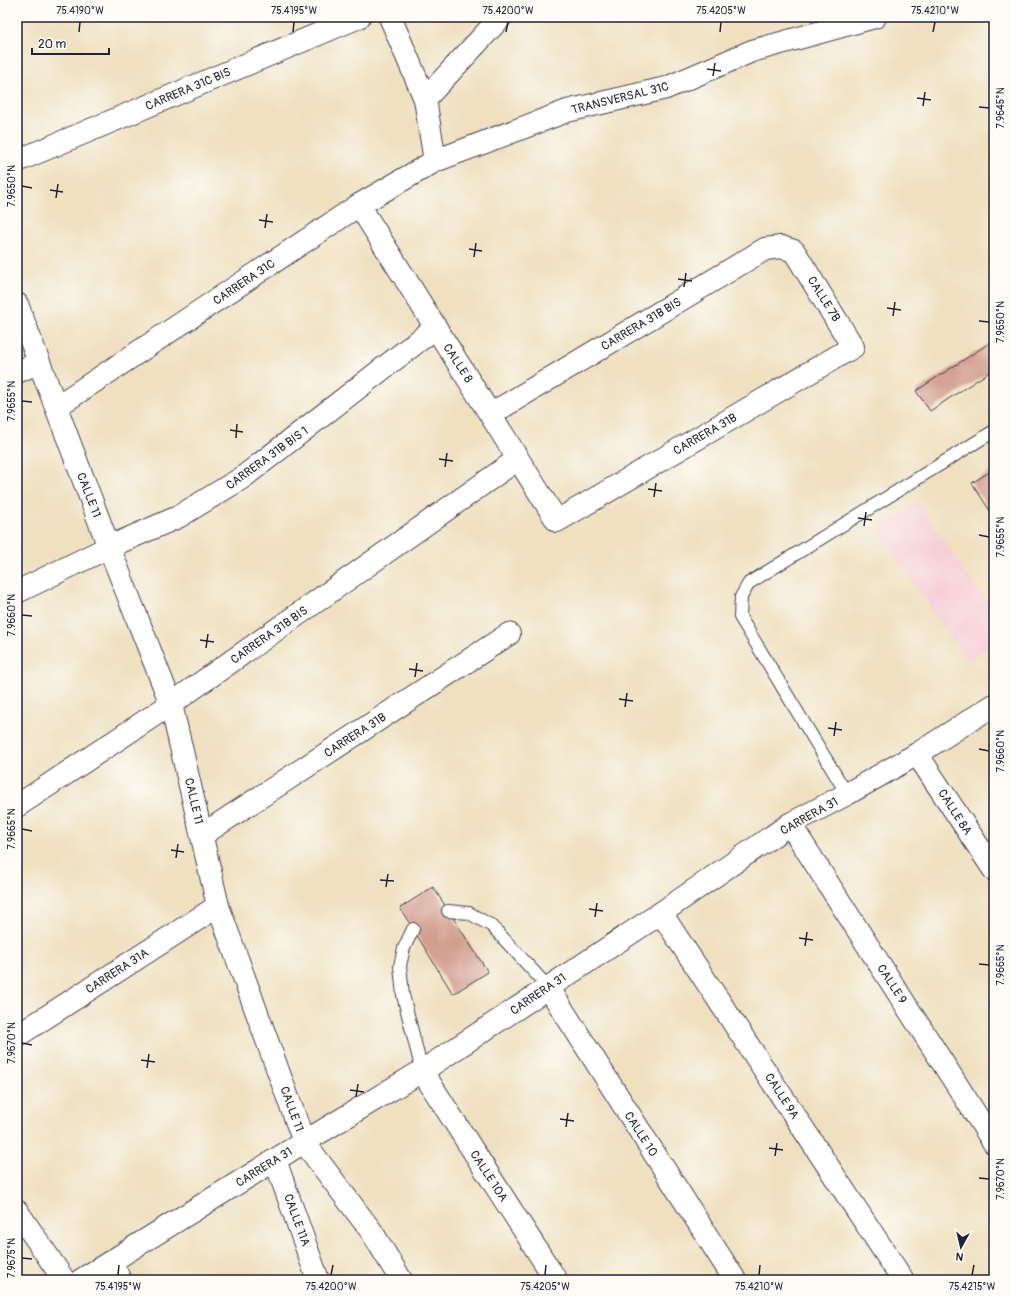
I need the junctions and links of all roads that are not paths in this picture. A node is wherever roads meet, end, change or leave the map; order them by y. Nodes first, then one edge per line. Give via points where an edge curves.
1 (359, 17) edge
2 (390, 17) edge
3 (501, 17) edge
4 (875, 17) edge
5 (424, 99) junction
6 (17, 161) edge
7 (435, 161) junction
8 (359, 205) junction
9 (794, 251) joint
10 (17, 304) edge
11 (436, 328) junction
12 (853, 347) joint
13 (38, 363) junction
14 (17, 372) edge
15 (56, 407) junction
16 (491, 414) junction
17 (994, 431) edge
18 (518, 459) junction
19 (557, 521) joint
20 (109, 547) junction
21 (17, 592) edge
22 (509, 634) dead end
23 (171, 704) junction
24 (994, 705) edge
25 (917, 754) junction
26 (848, 794) junction
27 (17, 806) edge
28 (790, 824) junction
29 (202, 835) junction
30 (994, 870) edge
31 (218, 906) junction
32 (448, 910) dead end
33 (661, 913) junction
34 (413, 929) dead end
35 (548, 987) junction
36 (17, 1036) edge
37 (422, 1071) junction
38 (304, 1142) junction
39 (994, 1143) edge
40 (276, 1160) junction
41 (17, 1211) edge
42 (115, 1271) edge
43 (64, 1280) edge
44 (81, 1280) edge
45 (318, 1280) edge
46 (400, 1280) edge
47 (556, 1280) edge
48 (735, 1280) edge
49 (903, 1280) edge

1 - 6 street, CARRERA 31C BIS
2 - 5 street
3 - 5 street
4 - 7 street, TRANSVERSAL 31C via 752,51 666,88 567,111
5 - 7 street
7 - 8 street, CARRERA 31C
8 - 11 street, CALLE 8
8 - 15 street, CARRERA 31C
9 - 12 street, CALLE 7B
9 - 16 street, CARRERA 31B BIS via 781,247 765,249
10 - 13 street, CALLE 11
11 - 16 street, CALLE 8
11 - 20 street, CARRERA 31B BIS 1 via 242,478 178,517
12 - 19 street, CARRERA 31B
13 - 14 street
13 - 15 street, CALLE 11
15 - 20 street, CALLE 11
16 - 18 street, CALLE 8
17 - 26 lane via 749,584 741,597 740,617
18 - 19 street, CALLE 8
18 - 23 street, CARRERA 31B BIS
20 - 21 street, CARRERA 31B BIS 1
20 - 23 street, CALLE 11
22 - 29 street, CARRERA 31B
23 - 27 street, CARRERA 31B BIS
23 - 29 street, CALLE 11
24 - 25 street, CARRERA 31
25 - 26 street, CARRERA 31
25 - 30 street, CALLE 8A
26 - 28 street, CARRERA 31
28 - 33 street, CARRERA 31
28 - 39 street, CALLE 9
29 - 31 street, CALLE 11
31 - 36 street, CARRERA 31A
31 - 38 street, CALLE 11
32 - 35 lane via 469,913 492,926
33 - 35 street, CARRERA 31
33 - 49 street, CALLE 9A
34 - 37 lane via 404,948 400,966 403,995
35 - 37 street, CARRERA 31
35 - 48 street, CALLE 10
37 - 38 street, CARRERA 31
37 - 47 street, CALLE 10A
38 - 40 street, CARRERA 31
38 - 46 street, CALLE 11 via 372,1232
40 - 42 street, CARRERA 31
40 - 45 street, CALLE 11A
41 - 43 street
42 - 44 street, CARRERA 31

